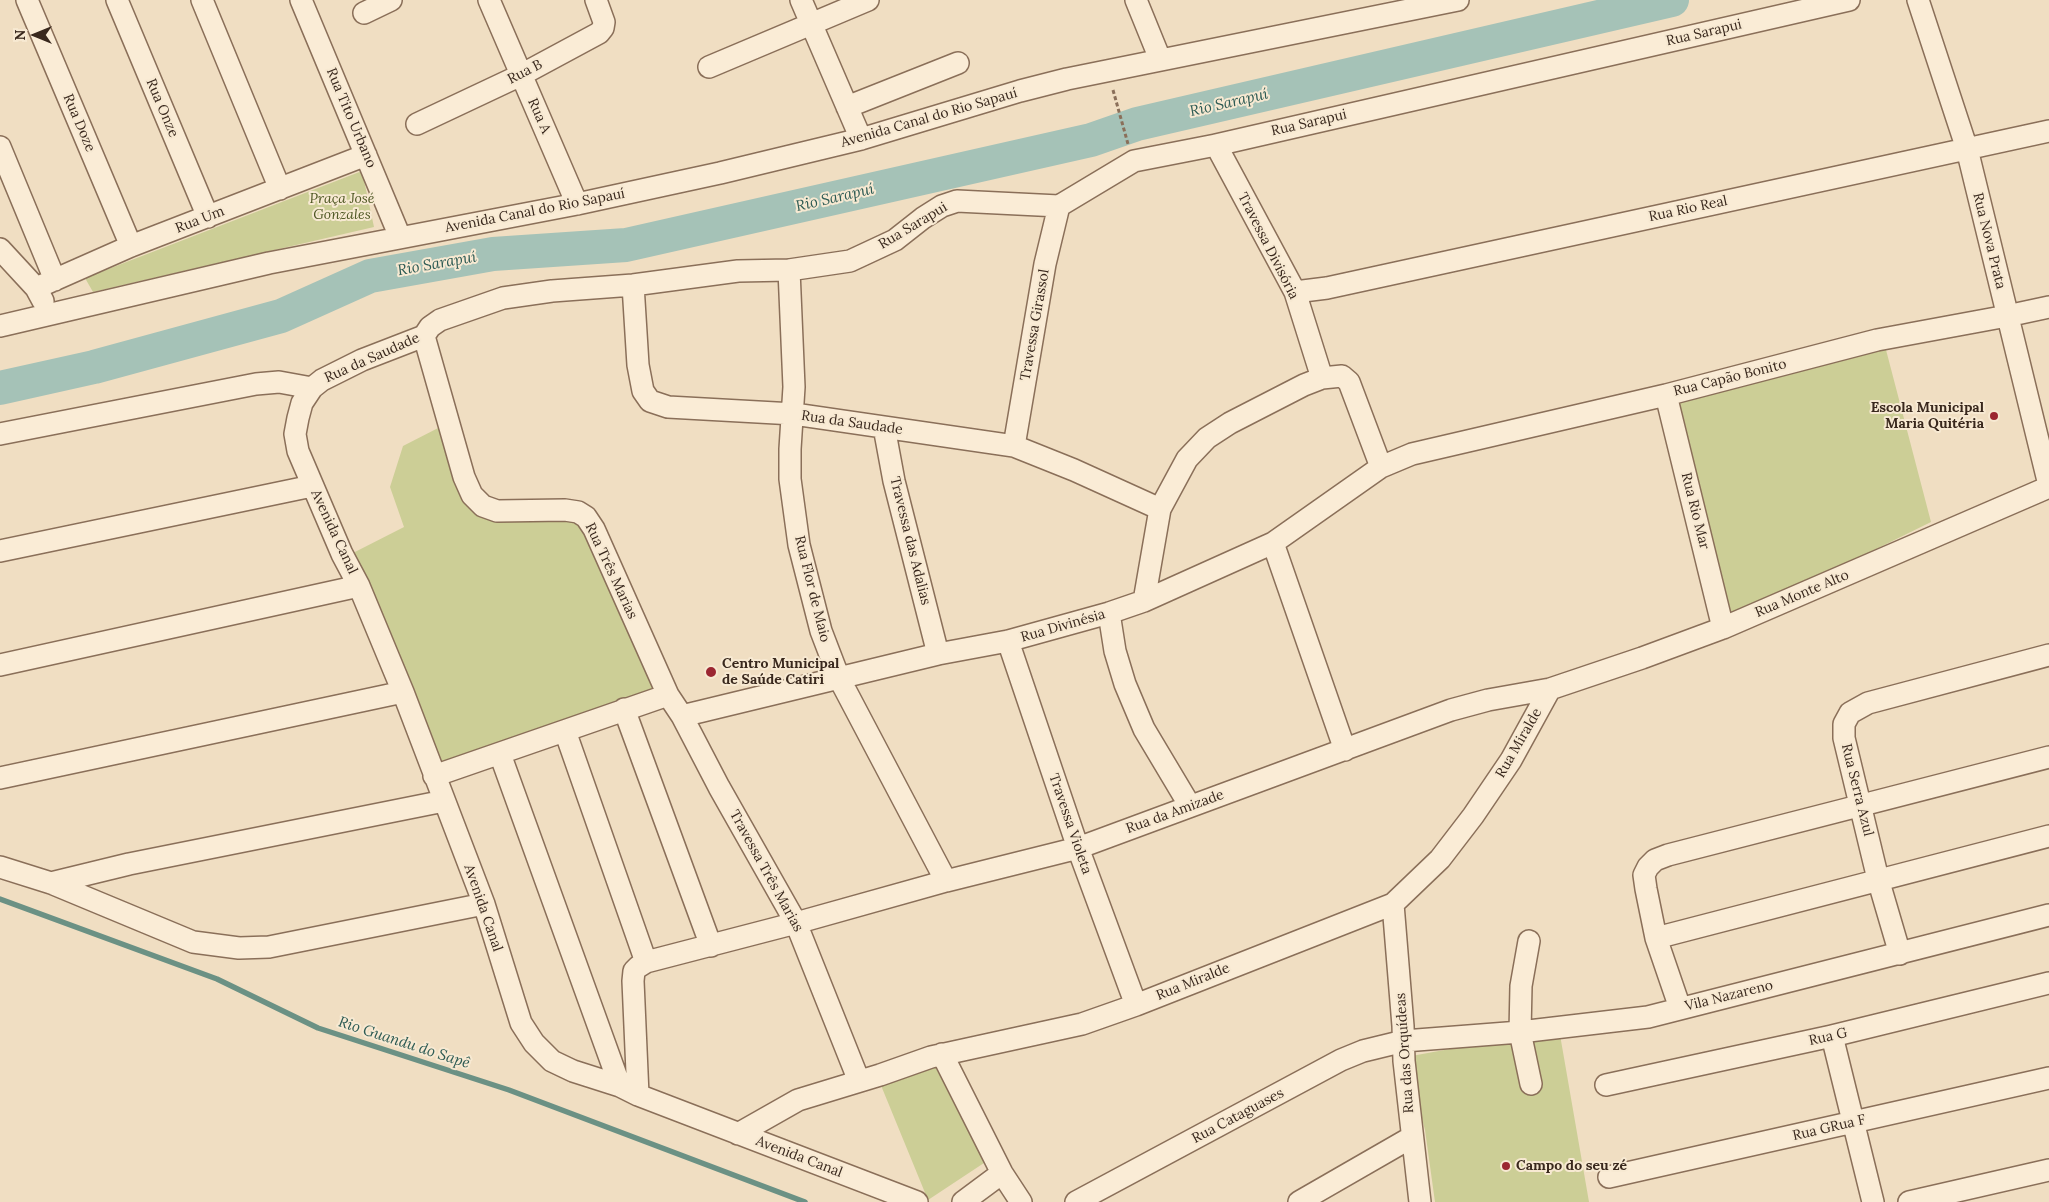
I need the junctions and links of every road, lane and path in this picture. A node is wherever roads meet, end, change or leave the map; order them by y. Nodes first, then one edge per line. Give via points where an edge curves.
1 (27, 0) edge
2 (117, 0) edge
3 (202, 0) edge
4 (301, 0) edge
5 (392, 0) edge
6 (489, 0) edge
7 (596, 0) edge
8 (801, 0) edge
9 (868, 0) edge
10 (1136, 0) edge
11 (1457, 0) edge
12 (1849, 0) edge
13 (1918, 0) edge
14 (364, 13) dead end
15 (811, 23) junction
16 (1160, 59) junction
17 (958, 63) dead end
18 (709, 67) dead end
19 (1107, 70) junction
20 (521, 75) junction
21 (847, 107) junction
22 (417, 124) dead end
23 (2049, 131) edge
24 (861, 139) junction
25 (1216, 145) junction
26 (0, 147) edge
27 (1967, 149) junction
28 (366, 155) junction
29 (1134, 161) junction
30 (280, 189) junction
31 (578, 204) junction
32 (1059, 206) junction
33 (208, 217) junction
34 (400, 237) junction
35 (131, 246) junction
36 (0, 250) edge
37 (789, 270) junction
38 (46, 284) junction
39 (633, 285) junction
40 (1295, 292) junction
41 (2049, 307) edge
42 (51, 314) junction
43 (2007, 316) junction
44 (0, 326) edge
45 (424, 336) junction
46 (1322, 378) junction
47 (312, 388) junction
48 (1666, 395) junction
49 (794, 414) junction
50 (884, 428) junction
51 (0, 434) edge
52 (1014, 446) junction
53 (1412, 454) joint
54 (1381, 467) junction
55 (312, 486) junction
56 (2049, 486) edge
57 (1160, 508) junction
58 (1273, 543) junction
59 (0, 551) edge
60 (359, 586) junction
61 (1144, 601) junction
62 (1109, 613) junction
63 (1723, 628) junction
64 (1008, 641) junction
65 (938, 654) junction
66 (2049, 655) edge
67 (0, 665) edge
68 (839, 678) junction
69 (1550, 689) junction
70 (403, 692) junction
71 (668, 695) junction
72 (624, 709) junction
73 (682, 716) junction
74 (565, 731) junction
75 (1345, 750) junction
76 (500, 754) junction
77 (2049, 758) edge
78 (434, 776) junction
79 (0, 778) edge
80 (444, 801) junction
81 (1861, 805) junction
82 (1190, 806) junction
83 (2049, 836) edge
84 (1078, 848) junction
85 (0, 867) edge
86 (1878, 879) junction
87 (946, 880) junction
88 (51, 883) junction
89 (484, 904) junction
90 (1393, 904) junction
91 (2049, 916) edge
92 (796, 923) junction
93 (1656, 938) junction
94 (1529, 941) dead end
95 (711, 946) junction
96 (1900, 954) junction
97 (646, 962) junction
98 (2049, 983) edge
99 (1136, 1005) junction
100 (1680, 1008) junction
101 (1520, 1032) junction
102 (1832, 1036) junction
103 (1404, 1041) junction
104 (942, 1054) junction
105 (2049, 1078) edge
106 (859, 1081) junction
107 (1531, 1084) dead end
108 (1606, 1085) dead end
109 (629, 1091) junction
110 (1854, 1122) junction
111 (738, 1134) junction
112 (1412, 1137) junction
113 (2049, 1170) edge
114 (1002, 1174) junction
115 (1609, 1178) dead end
116 (917, 1202) edge
117 (963, 1202) edge
118 (1021, 1202) edge
119 (1076, 1202) edge
120 (1299, 1202) edge
121 (1420, 1202) edge
122 (1874, 1202) edge
123 (1909, 1202) edge

1 - 35 street, Rua Doze
2 - 33 street, Rua Onze
3 - 30 street
4 - 28 street, Rua Tito Urbano
5 - 14 street
6 - 20 street, Rua A
7 - 20 street, Rua B via 604,22 599,33
8 - 15 street
9 - 15 street
10 - 16 street
11 - 16 street, Avenida Canal do Rio Sapauí
12 - 25 street, Rua Sarapui
13 - 27 street, Rua Nova Prata
15 - 18 street
15 - 21 street
16 - 19 street, Avenida Canal do Rio Sapauí
17 - 21 street
19 - 24 street, Avenida Canal do Rio Sapauí via 1020,91
19 - 29 path
20 - 22 street, Rua B
20 - 31 street, Rua A
21 - 24 street
23 - 27 street, Rua Rio Real
24 - 31 street, Avenida Canal do Rio Sapauí via 720,174
25 - 29 street, Rua Sarapui
25 - 40 street, Travessa Divisória
26 - 38 street
27 - 40 street, Rua Rio Real via 1327,288
27 - 43 street, Rua Nova Prata
28 - 30 street, Rua Um
28 - 34 street, Rua Tito Urbano
29 - 32 street, Rua Sarapui
30 - 33 street, Rua Um
31 - 34 street, Avenida Canal do Rio Sapauí
32 - 37 street, Rua Sarapui via 957,201 929,214 895,240 850,261
32 - 52 street, Travessa Girassol via 1045,264
33 - 35 street, Rua Um
34 - 42 street, Avenida Canal do Rio Sapauí via 270,263
35 - 38 street, Rua Um
36 - 38 street
37 - 39 street, Rua da Saudade via 738,271
37 - 49 street, Rua Flor de Maio
38 - 42 street
39 - 45 street, Rua da Saudade via 503,298 440,320
39 - 49 street, Rua da Saudade via 638,364 644,391 650,401 668,407
40 - 46 street, Travessa Divisória
41 - 43 street, Rua Capão Bonito
42 - 44 street, Avenida Canal do Rio Sapauí
43 - 48 street, Rua Capão Bonito via 1876,340
43 - 56 street, Rua Nova Prata
45 - 47 street, Rua da Saudade via 362,360
45 - 71 street, Rua Três Marias via 472,495 483,506 497,511 565,510 578,512 586,518 594,529
46 - 54 street via 1342,376 1349,382
46 - 57 street via 1230,422 1207,438 1187,460
47 - 51 street via 278,382 256,384
47 - 55 street, Avenida Canal via 302,403 295,434
48 - 53 street, Rua Capão Bonito
48 - 63 street, Rua Rio Mar
49 - 50 street, Rua da Saudade
49 - 68 street, Rua Flor de Maio via 790,479 800,545 821,631
50 - 52 street, Rua da Saudade
50 - 65 street, Travessa das Adalias via 894,481
52 - 57 street, Rua da Saudade
53 - 54 street, Rua Divinésia
54 - 58 street, Rua Divinésia
55 - 59 street
55 - 60 street, Avenida Canal
56 - 63 street, Rua Monte Alto
57 - 61 street
58 - 61 street, Rua Divinésia
58 - 75 street
60 - 67 street
60 - 70 street, Avenida Canal
61 - 62 street, Rua Divinésia
62 - 64 street, Rua Divinésia
62 - 82 street via 1115,651 1132,702 1144,729
63 - 69 street, Rua Monte Alto
64 - 65 street, Rua Divinésia
64 - 84 street, Travessa Violeta
65 - 68 street, Rua Divinésia
66 - 81 street, Rua Serra Azul via 1868,703 1850,713 1844,724 1844,738
68 - 73 street, Rua Divinésia
68 - 87 street, Rua Flor de Maio
69 - 75 street, Rua da Amizade via 1451,710
69 - 90 street, Rua Miralde via 1511,760 1473,816 1440,859
70 - 78 street, Avenida Canal
70 - 79 street
71 - 72 street
71 - 73 street, Travessa Três Marias
72 - 74 street
72 - 95 street
73 - 92 street, Travessa Três Marias
74 - 76 street
74 - 97 street
75 - 82 street, Rua da Amizade
76 - 78 street
76 - 109 street
77 - 81 street
78 - 80 street, Avenida Canal
80 - 88 street via 129,864
80 - 89 street, Avenida Canal
81 - 86 street, Rua Serra Azul
81 - 93 street via 1654,860 1644,875
82 - 84 street, Rua da Amizade
83 - 86 street
84 - 87 street, Rua da Amizade
84 - 99 street, Travessa Violeta
85 - 88 street
86 - 93 street
86 - 96 street, Rua Serra Azul
87 - 92 street, Rua da Amizade
88 - 89 street via 193,942 239,948 269,947
89 - 109 street, Avenida Canal via 521,1023 534,1043 552,1061
90 - 99 street, Rua Miralde
90 - 103 street, Rua das Orquídeas
91 - 96 street, Vila Nazareno
92 - 95 street, Rua da Amizade
92 - 106 street, Travessa Três Marias
93 - 100 street
94 - 101 street via 1521,986
95 - 97 street, Rua da Amizade
96 - 100 street, Vila Nazareno
97 - 109 street via 634,972
98 - 102 street, Rua G
99 - 104 street, Rua Miralde via 1082,1024
100 - 101 street, Vila Nazareno via 1648,1017
101 - 103 street, Vila Nazareno
101 - 107 street
102 - 108 street, Rua G
102 - 110 street
103 - 112 street, Rua das Orquídeas
103 - 119 street, Rua Cataguases via 1363,1050 1341,1060
104 - 106 street, Rua Miralde
104 - 114 street
105 - 110 street, Rua GRua F
106 - 111 street, Rua Miralde via 798,1100
109 - 111 street, Avenida Canal
110 - 115 street, Rua GRua F
110 - 122 street
111 - 116 street, Avenida Canal
112 - 120 street
112 - 121 street, Rua das Orquídeas
113 - 123 street
114 - 117 street
114 - 118 street

